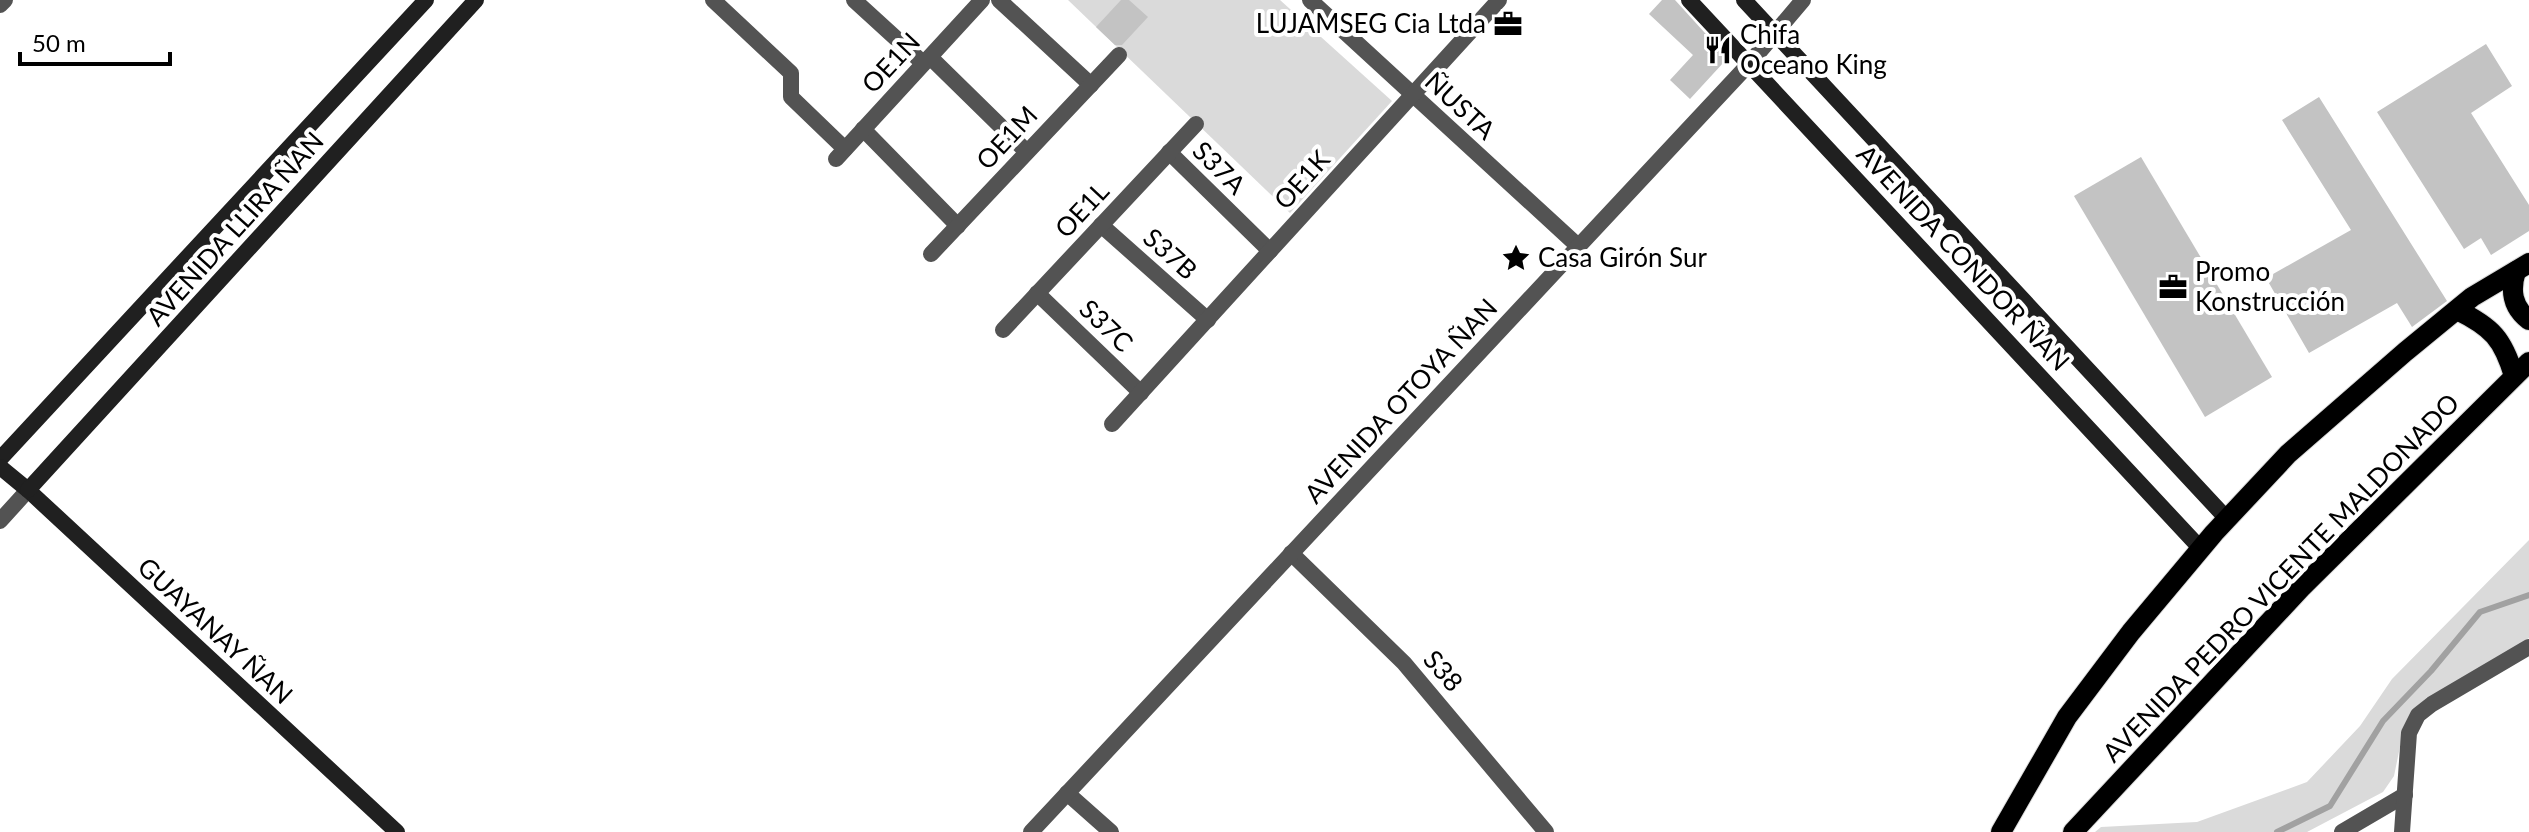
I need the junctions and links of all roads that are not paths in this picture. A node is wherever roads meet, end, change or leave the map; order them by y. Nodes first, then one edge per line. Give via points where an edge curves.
1 (5, 0) edge
2 (426, 0) edge
3 (476, 0) edge
4 (713, 0) edge
5 (854, 0) edge
6 (982, 0) edge
7 (999, 0) edge
8 (1310, 0) edge
9 (1499, 0) edge
10 (1689, 0) edge
11 (1744, 0) edge
12 (1803, 0) edge
13 (0, 5) edge
14 (1774, 33) junction
15 (1119, 55) dead end
16 (927, 60) junction
17 (1749, 64) junction
18 (1091, 85) junction
19 (1413, 94) junction
20 (1196, 124) dead end
21 (863, 129) junction
22 (1027, 152) junction
23 (1169, 152) junction
24 (1101, 225) junction
25 (958, 226) junction
26 (1578, 246) junction
27 (1270, 251) junction
28 (931, 254) dead end
29 (2523, 267) edge
30 (1037, 293) junction
31 (2457, 310) junction
32 (1208, 320) junction
33 (2529, 320) edge
34 (1003, 330) dead end
35 (2522, 369) edge
36 (1141, 393) junction
37 (1112, 424) dead end
38 (0, 459) edge
39 (0, 467) edge
40 (28, 490) junction
41 (2228, 520) junction
42 (0, 521) edge
43 (2201, 549) junction
44 (1291, 553) junction
45 (2529, 647) edge
46 (1067, 793) junction
47 (2405, 795) junction
48 (2347, 831) edge
49 (397, 832) edge
50 (1031, 832) edge
51 (1111, 832) edge
52 (1546, 832) edge
53 (2001, 832) edge
54 (2073, 832) edge
55 (2402, 832) edge

1 - 13 street
2 - 38 main road, AVENIDA LLIRA ÑAN
3 - 40 main road, AVENIDA LLIRA ÑAN
4 - 21 street, OE1N via 791,73 791,97 840,154
5 - 16 street
6 - 16 street, OE1N
7 - 18 street
8 - 19 street, ÑUSTA
9 - 19 street, OE1K
10 - 17 main road, AVENIDA CONDOR ÑAN
11 - 14 main road, AVENIDA CONDOR ÑAN
12 - 14 street, AVENIDA OTOYA ÑAN
14 - 17 street, AVENIDA OTOYA ÑAN
14 - 41 main road, AVENIDA CONDOR ÑAN
15 - 18 street, OE1M
16 - 21 street, OE1N
16 - 22 street
17 - 26 street, AVENIDA OTOYA ÑAN
17 - 43 main road, AVENIDA CONDOR ÑAN
18 - 22 street, OE1M
19 - 26 street, ÑUSTA
19 - 27 street, OE1K
20 - 23 street, OE1L
21 - 25 street
22 - 25 street, OE1M
23 - 24 street, OE1L
23 - 27 street, S37A
24 - 30 street, OE1L
24 - 32 street, S37B
25 - 28 street, OE1M
26 - 44 street, AVENIDA OTOYA ÑAN
27 - 32 street, OE1K
29 - 31 main road
29 - 33 main road via 2513,295
30 - 34 street, OE1L
30 - 36 street, S37C
31 - 35 main road via 2483,323
31 - 41 main road via 2288,454
32 - 36 street, OE1K
35 - 54 main road, AVENIDA PEDRO VICENTE MALDONADO via 2307,582
36 - 37 street, OE1K
39 - 40 main road, GUAYANAY ÑAN
40 - 42 street
40 - 49 main road, GUAYANAY ÑAN
41 - 43 main road
43 - 53 main road via 2067,717
44 - 46 street, AVENIDA OTOYA ÑAN
44 - 52 street, S38 via 1404,663
45 - 47 street via 2418,715 2409,733
46 - 50 street, AVENIDA OTOYA ÑAN
46 - 51 street
47 - 48 street
47 - 55 street

